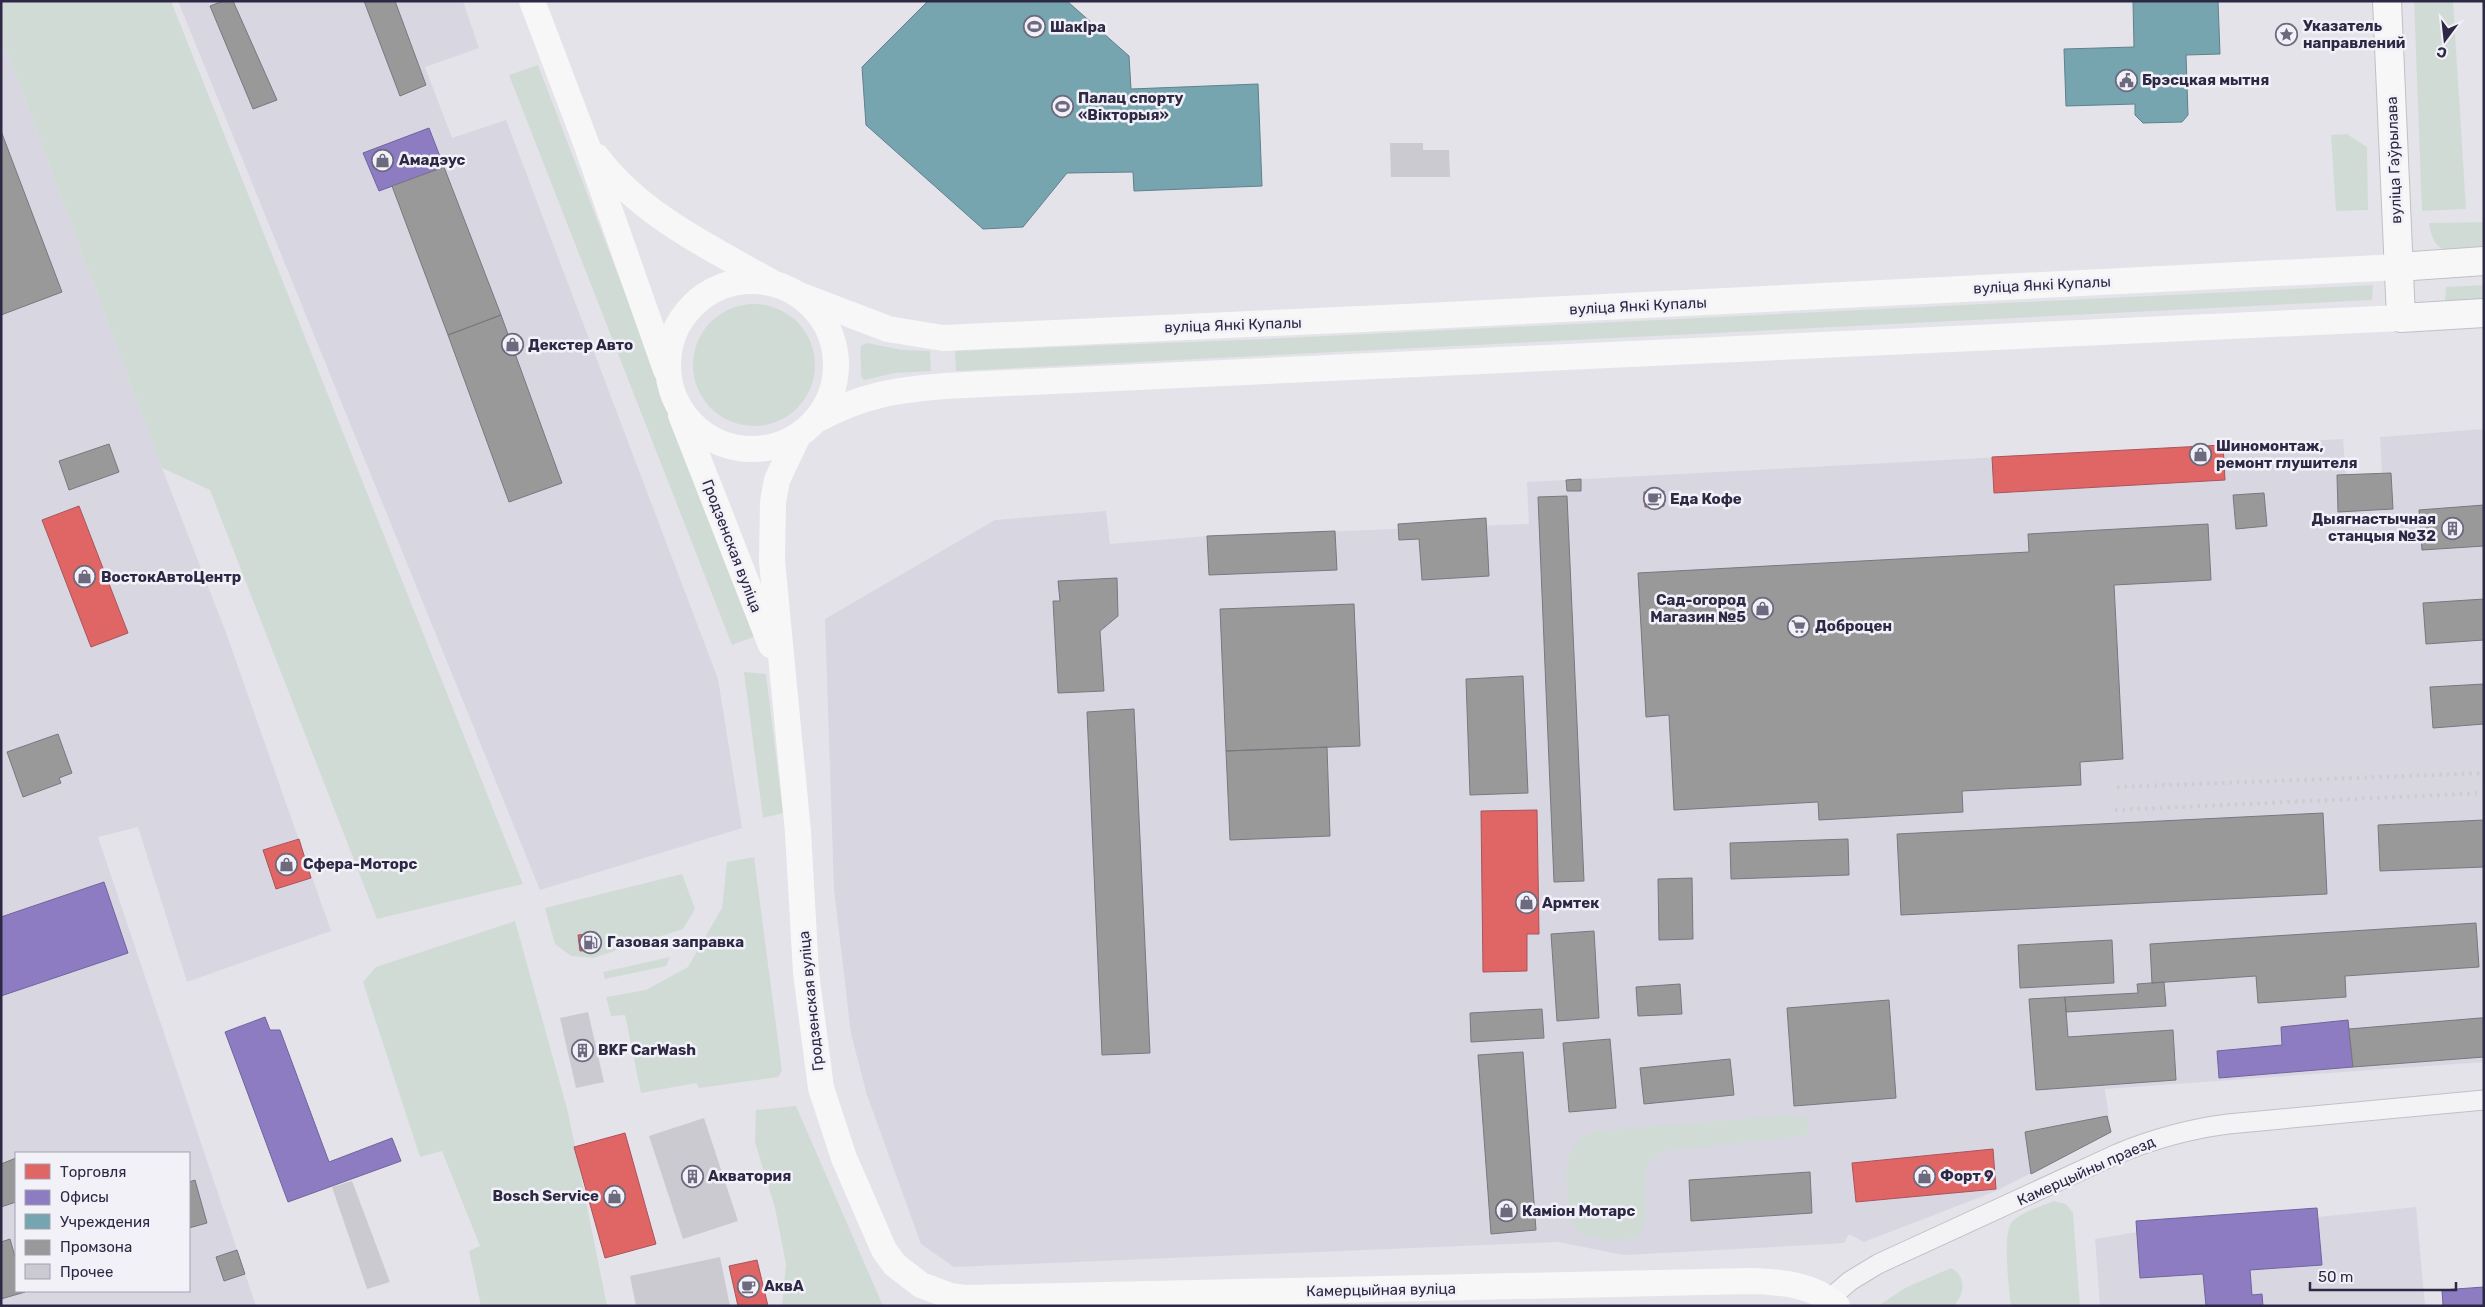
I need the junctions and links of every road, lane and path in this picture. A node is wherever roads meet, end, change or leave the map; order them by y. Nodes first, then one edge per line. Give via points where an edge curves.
1 (532, 1) edge
2 (2387, 1) edge
3 (586, 144) junction
4 (2484, 261) edge
5 (2398, 267) junction
6 (774, 284) junction
7 (799, 295) junction
8 (2484, 313) edge
9 (2401, 318) junction
10 (668, 377) junction
11 (677, 404) junction
12 (818, 419) junction
13 (797, 438) junction
14 (783, 688) junction
15 (2484, 1100) edge
16 (921, 1285) joint
17 (1833, 1302) edge

1 - 3 main road
2 - 5 main road, вуліца Гаўрылава
3 - 6 main road via 612,175 646,206
3 - 10 main road
4 - 5 main road, вуліца Янкі Купалы
5 - 7 main road, вуліца Янкі Купалы via 943,338 888,329
5 - 9 main road, вуліца Гаўрылава
6 - 7 main road
6 - 10 main road via 750,281 727,285 699,300 675,331 668,354
7 - 12 main road via 820,314 833,339 836,357 832,394
8 - 9 main road
9 - 12 main road via 945,386 862,398
10 - 11 main road
11 - 13 main road via 694,426 716,442 743,449 771,448
11 - 14 main road, Гродзенская вуліца via 768,637
12 - 13 main road
13 - 14 main road, Гродзенская вуліца via 777,480 773,502 772,561
14 - 16 main road, Гродзенская вуліца via 798,832 806,973 821,1088 844,1158 875,1232 895,1265
15 - 17 street, Камерцыйны праезд via 2228,1124 2158,1139 2117,1154 1878,1264 1850,1281
16 - 17 main road, Камерцыйная вуліца via 964,1298 1750,1281 1795,1285

